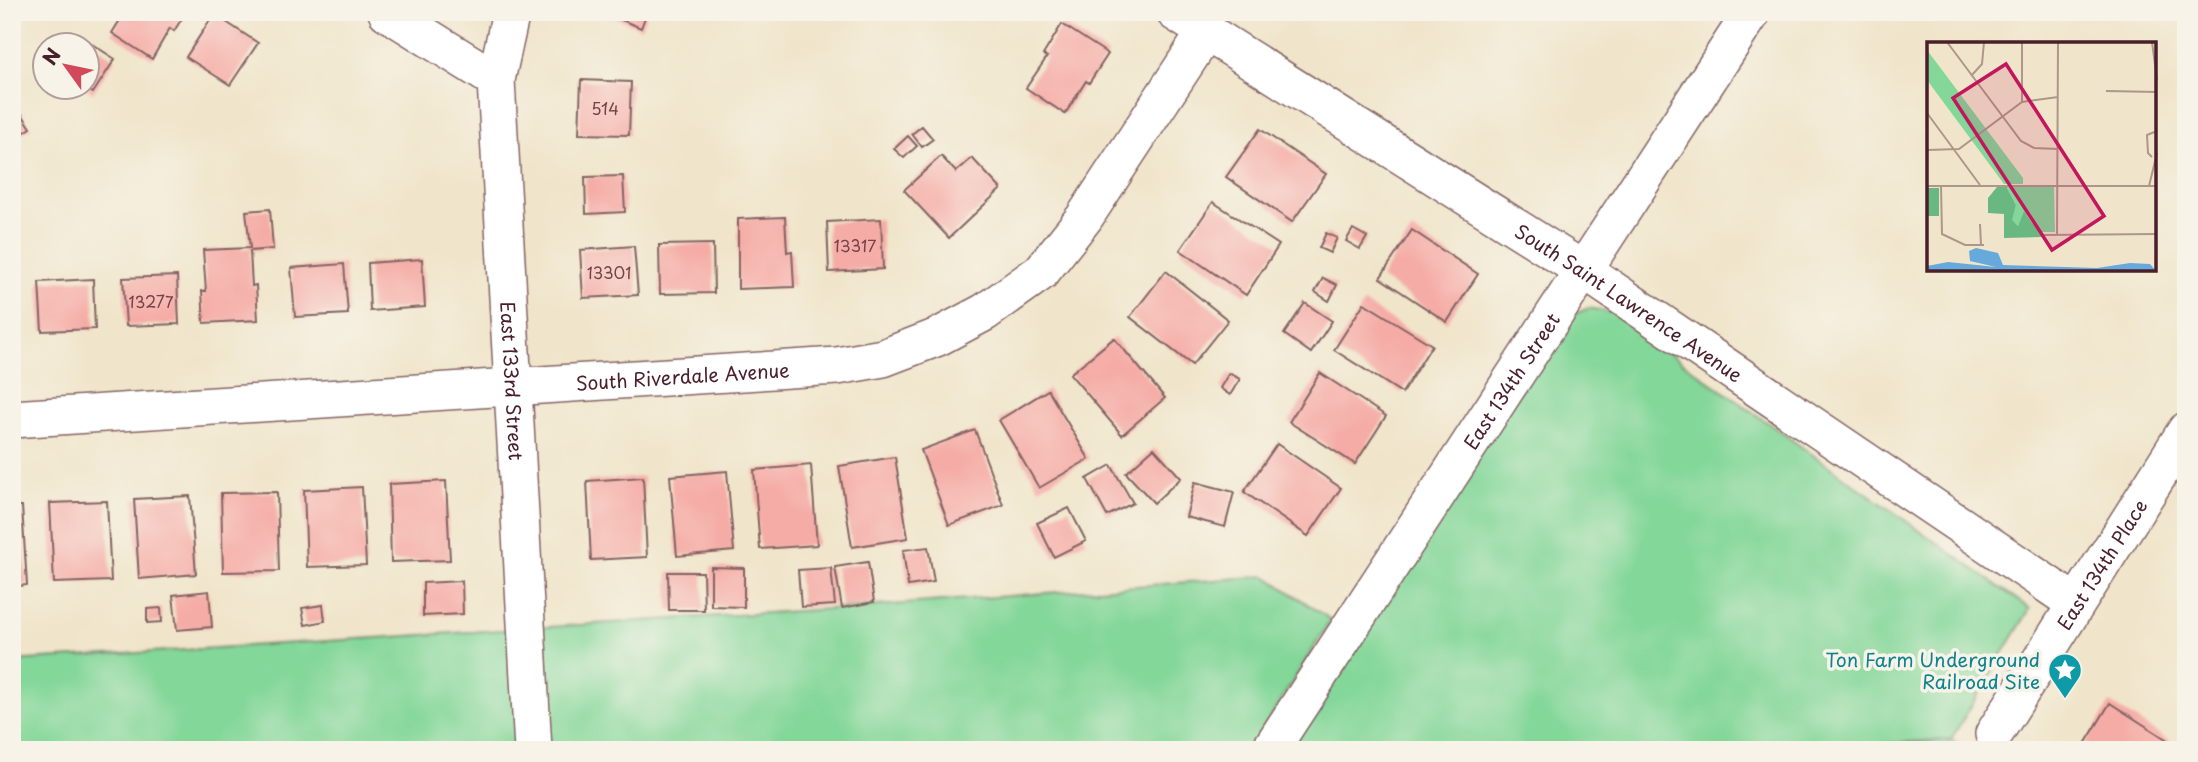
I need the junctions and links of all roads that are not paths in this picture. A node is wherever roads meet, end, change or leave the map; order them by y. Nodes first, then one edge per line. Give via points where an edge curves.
1 (387, 12) edge
2 (511, 12) edge
3 (1175, 12) edge
4 (1752, 12) edge
5 (1206, 32) junction
6 (496, 80) junction
7 (1583, 270) junction
8 (514, 387) junction
9 (12, 419) edge
10 (2186, 430) edge
11 (2075, 603) junction
12 (1994, 734) dead end
13 (533, 750) edge
14 (1270, 750) edge

1 - 6 street
2 - 6 street, East 133rd Street
3 - 5 street, South Saint Lawrence Avenue
4 - 7 street, East 134th Street
5 - 7 street, South Saint Lawrence Avenue
5 - 8 street, South Riverdale Avenue via 1084,218 1041,272 985,312 938,337 883,358 837,366
6 - 8 street, East 133rd Street
7 - 11 street, South Saint Lawrence Avenue
7 - 14 street, East 134th Street
8 - 9 street, South Riverdale Avenue
8 - 13 street, East 133rd Street
10 - 11 street, East 134th Place
11 - 12 street, East 134th Place

